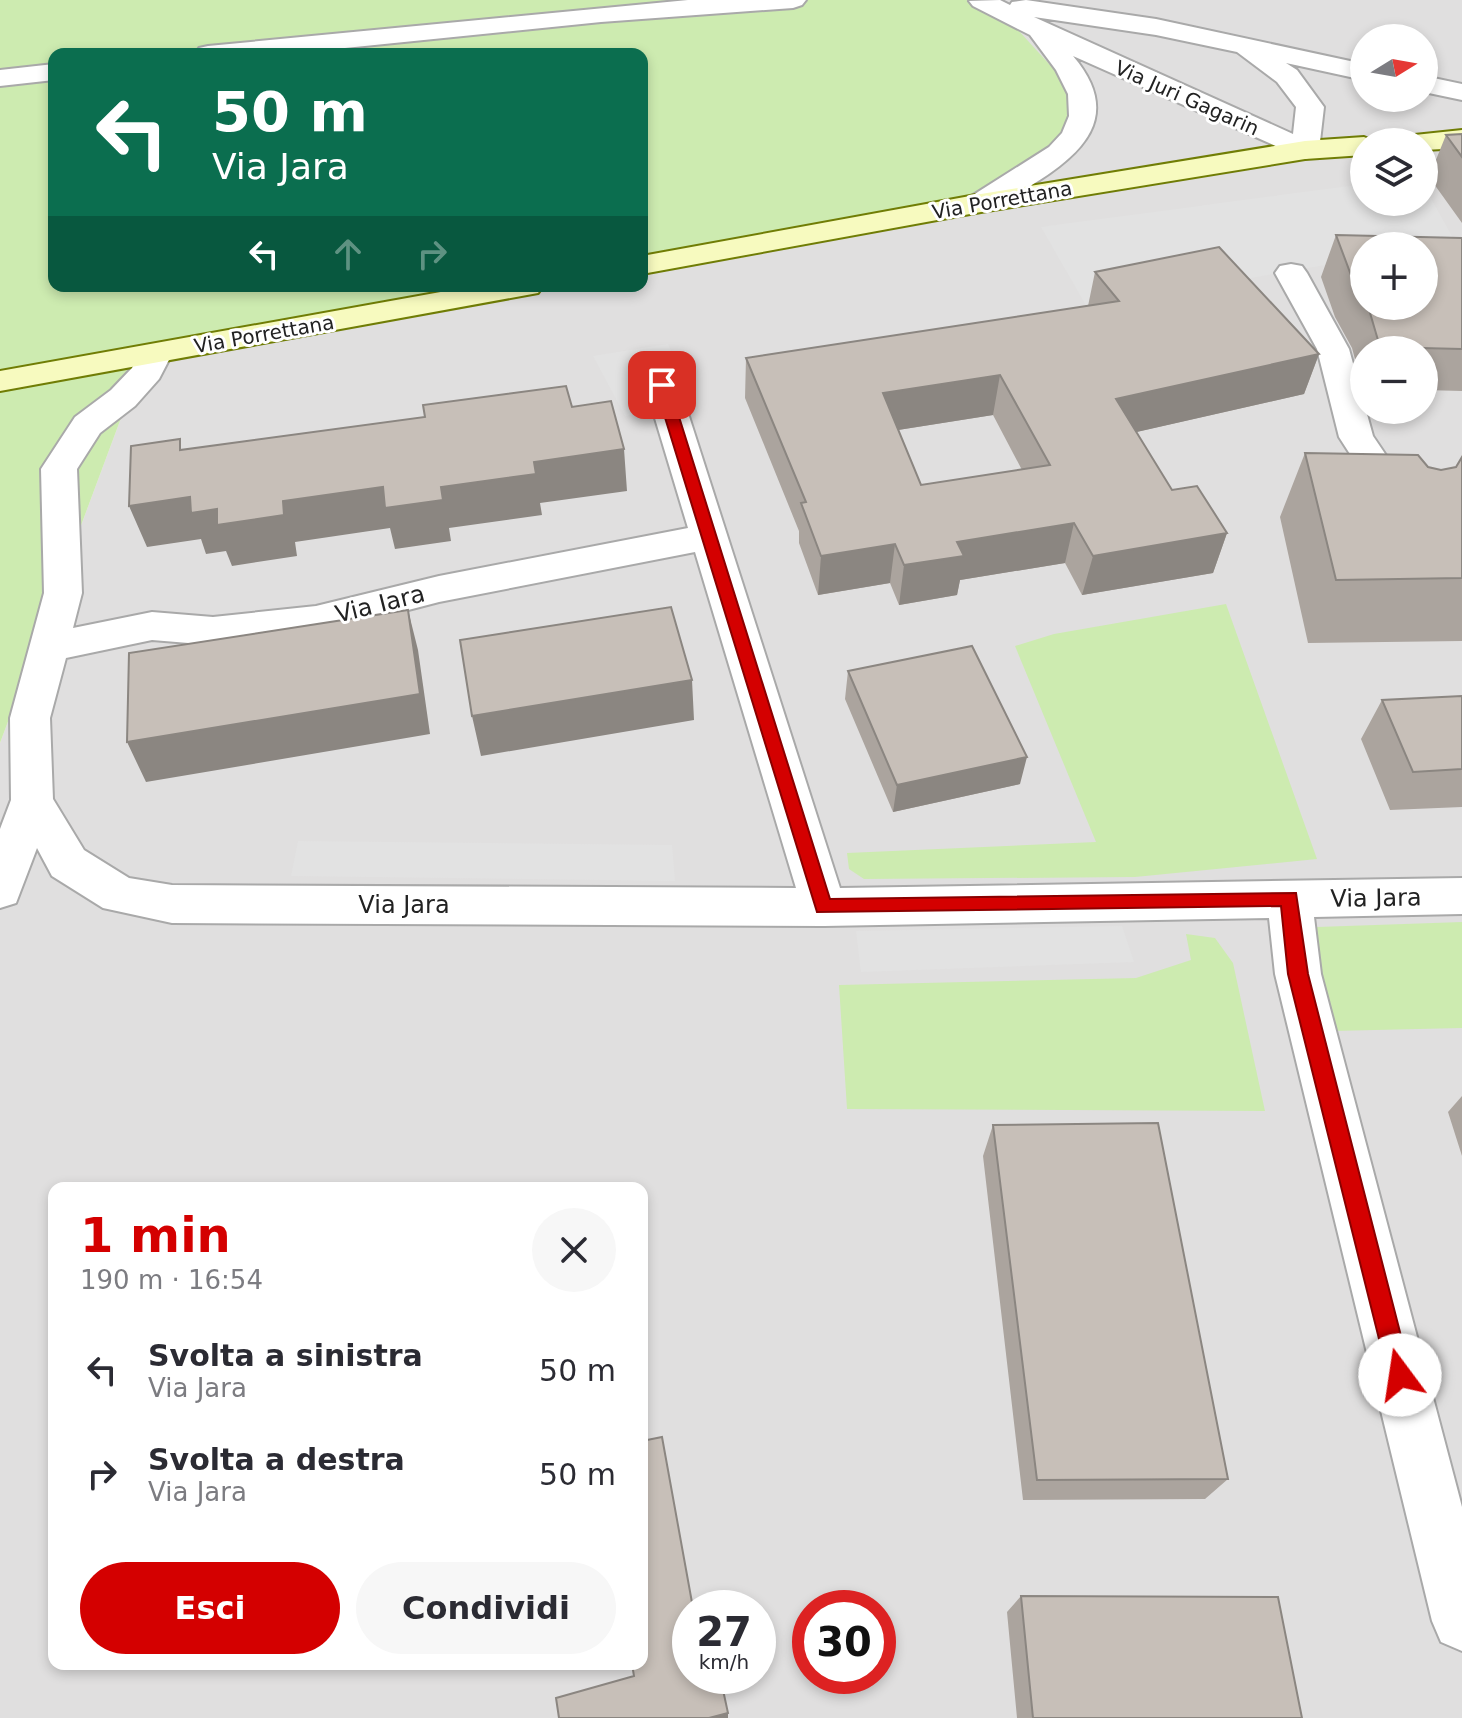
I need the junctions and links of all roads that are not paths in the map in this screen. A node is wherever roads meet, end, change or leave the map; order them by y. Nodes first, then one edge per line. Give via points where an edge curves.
1 (793, 0) edge
2 (980, 0) edge
3 (1031, 26) junction
4 (267, 48) edge
5 (1247, 48) junction
6 (1350, 71) edge
7 (48, 73) edge
8 (0, 78) edge
9 (1350, 83) edge
10 (1438, 87) edge
11 (1462, 92) edge
12 (1310, 107) junction
13 (1462, 139) edge
14 (1438, 141) edge
15 (1350, 147) edge
16 (1305, 150) junction
17 (981, 203) junction
18 (648, 264) edge
19 (1291, 273) dead end
20 (494, 292) edge
21 (155, 354) junction
22 (0, 381) edge
23 (662, 385) dead end
24 (1411, 519) edge
25 (709, 537) junction
26 (49, 647) junction
27 (32, 800) junction
28 (0, 890) edge
29 (1462, 896) edge
30 (1289, 898) junction
31 (824, 907) junction
32 (1462, 1621) edge

1 - 4 street
2 - 3 street, Via Juri Gagarin
2 - 5 street, Via Juri Gagarin via 1156,27
3 - 16 street, Via Juri Gagarin
3 - 17 street, Via Juri Gagarin via 1062,56 1080,84 1086,112 1074,140 1060,154
5 - 6 street, Via Juri Gagarin
5 - 12 street, Via Juri Gagarin via 1287,76
7 - 8 street
9 - 12 street, Via Juri Gagarin
10 - 11 street
12 - 16 street
13 - 14 main road
15 - 16 main road, Via Porrettana
16 - 17 main road, Via Porrettana
17 - 18 main road, Via Porrettana
19 - 24 street via 1333,349 1356,437
20 - 21 main road, Via Porrettana
21 - 22 main road, Via Porrettana
21 - 26 street, Via Jara via 147,372 123,398 87,425 59,469 63,593
23 - 25 street
25 - 26 street, Via Iara via 439,589 316,620 213,631 152,626
25 - 31 street
26 - 27 street, Via Jara via 30,718
27 - 28 street, Via Jara
27 - 31 street, Via Jara via 68,863 119,895 172,904
29 - 30 street, Via Jara
30 - 31 street, Via Jara
30 - 32 street via 1298,974

